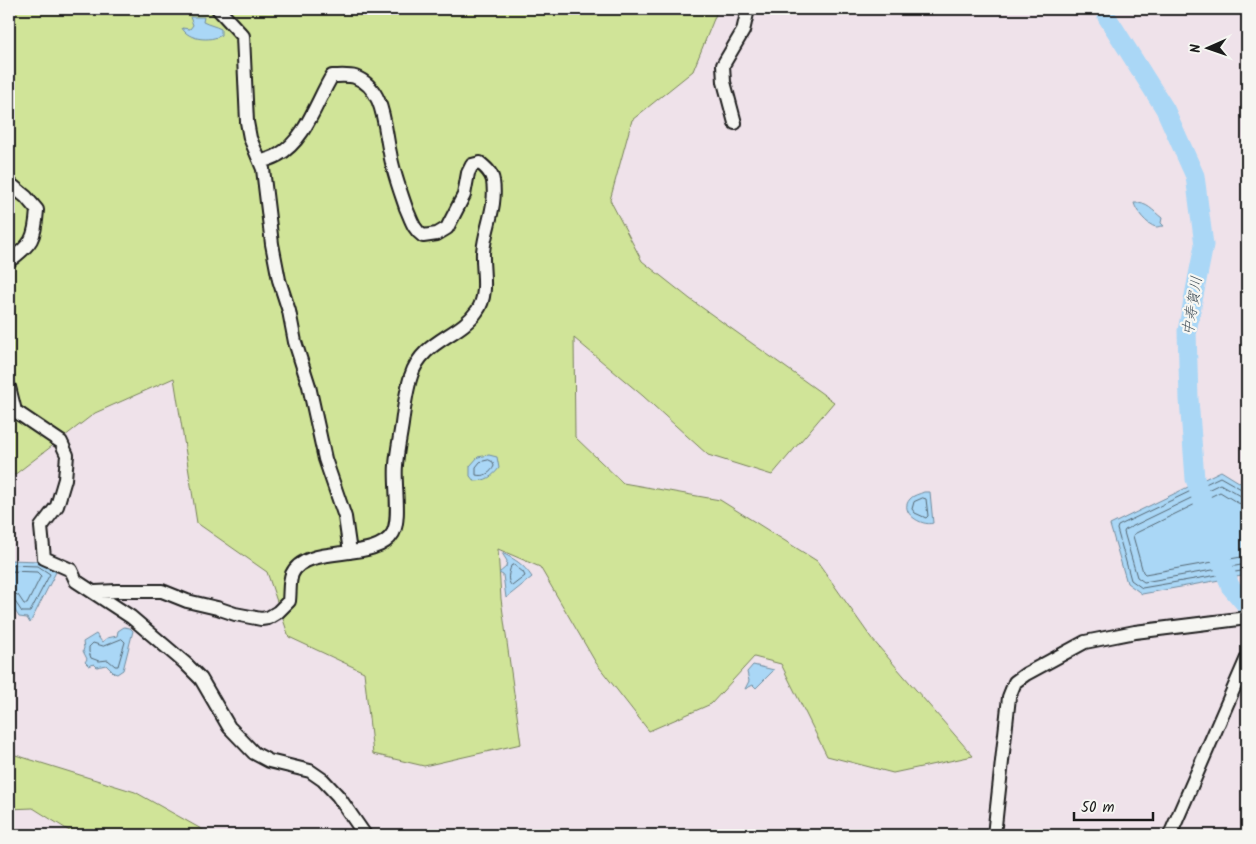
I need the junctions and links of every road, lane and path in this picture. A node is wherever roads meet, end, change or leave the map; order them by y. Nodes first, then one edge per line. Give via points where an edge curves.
1 (218, 9) edge
2 (748, 9) edge
3 (736, 122) dead end
4 (260, 162) junction
5 (9, 183) edge
6 (9, 261) edge
7 (9, 387) edge
8 (350, 552) junction
9 (95, 592) junction
10 (1247, 618) edge
11 (1247, 658) edge
12 (365, 835) edge
13 (994, 835) edge
14 (1170, 835) edge

1 - 4 street via 243,36 247,122
2 - 3 street via 743,31 722,65
4 - 8 street via 279,280 309,386 325,458 345,517
4 - 8 street via 279,155 290,146 309,122 332,76 354,76 375,92 398,185 415,231 423,236 437,234 447,228 464,195 472,165 480,163 488,169 493,180 494,206 483,250 483,294 478,310 422,355 411,374 396,465 396,523 393,533 372,548
5 - 6 street via 37,210 32,240
7 - 9 street via 15,411 61,442 67,455 65,479 57,506 41,527 44,558 71,570 76,581
8 - 9 street via 312,558 299,565 292,575 289,601 278,612 262,619 187,601 162,591
9 - 12 street via 186,663 201,679 229,727 254,754 310,771 323,780
10 - 13 street via 1135,632 1085,642 1015,682 1009,697
11 - 14 street

